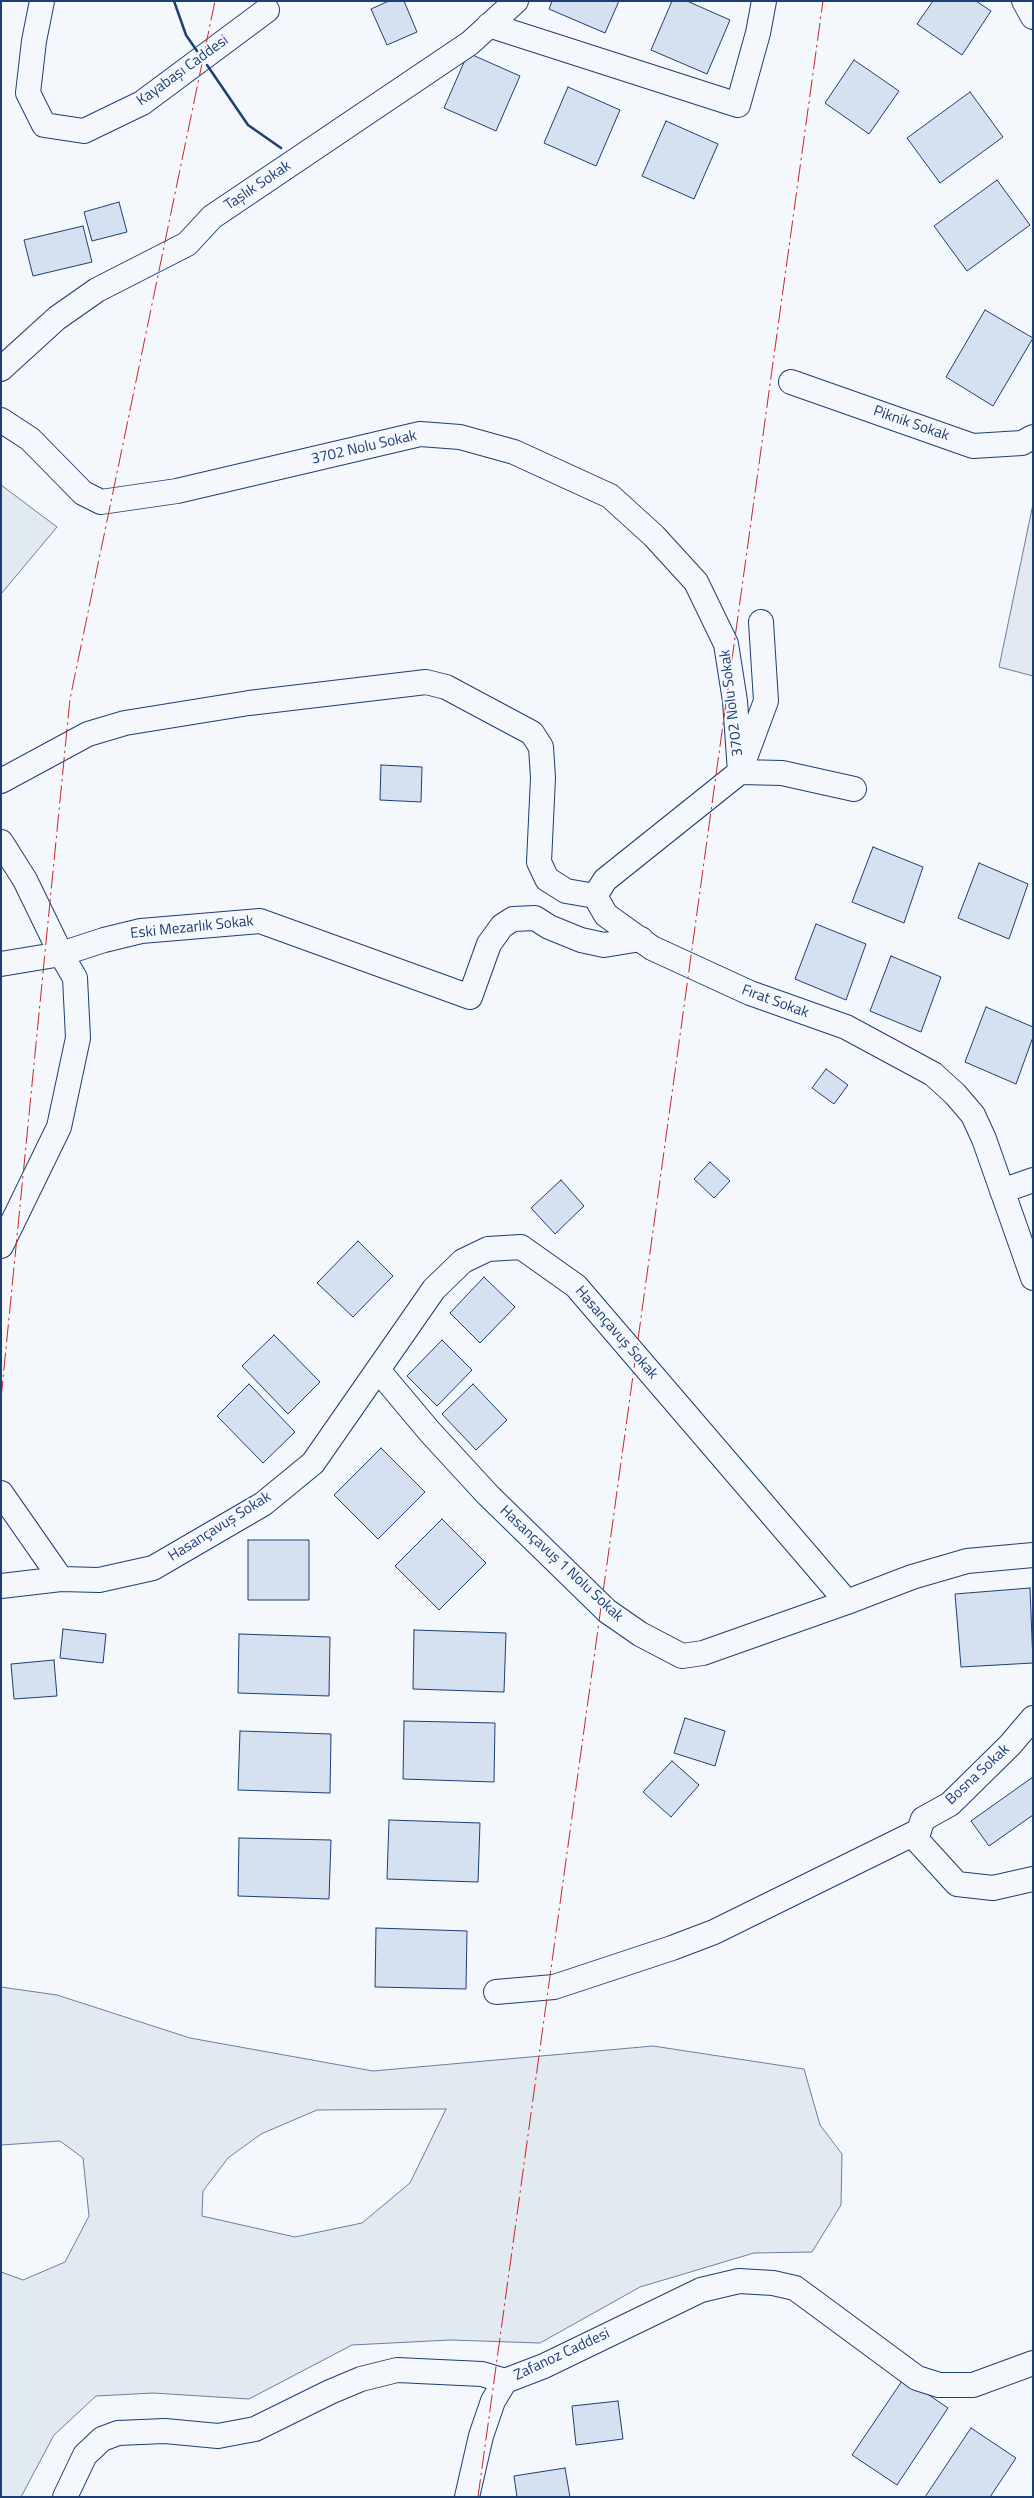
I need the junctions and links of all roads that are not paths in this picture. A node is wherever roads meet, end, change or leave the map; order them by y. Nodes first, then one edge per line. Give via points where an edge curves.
1 (42, 1) edge
2 (516, 1) edge
3 (764, 1) edge
4 (1024, 1) edge
5 (268, 10) dead end
6 (1033, 16) edge
7 (489, 25) junction
8 (1, 369) edge
9 (791, 382) dead end
10 (1, 420) edge
11 (1033, 437) edge
12 (761, 622) dead end
13 (740, 772) junction
14 (1, 781) edge
15 (854, 789) dead end
16 (1, 842) edge
17 (595, 896) junction
18 (641, 939) junction
19 (61, 954) junction
20 (1, 964) edge
21 (1033, 1180) edge
22 (1002, 1191) junction
23 (1, 1246) edge
24 (1033, 1278) edge
25 (378, 1370) junction
26 (1, 1493) edge
27 (1033, 1555) edge
28 (61, 1579) junction
29 (1, 1586) edge
30 (847, 1602) junction
31 (1033, 1718) edge
32 (920, 1831) junction
33 (1033, 1879) edge
34 (496, 1992) dead end
35 (1033, 2363) edge
36 (505, 2381) junction
37 (65, 2497) edge
38 (467, 2497) edge

1 - 5 street, Kayabaşı Caddesi via 28,93 44,125 84,131 142,103
2 - 7 street, Taşlık Sokak
3 - 7 street via 738,105
4 - 6 street
7 - 8 street, Taşlık Sokak via 470,43 212,217 187,244 97,290 57,318
9 - 11 street, Piknik Sokak via 973,446 1022,443
10 - 13 street, 3702 Nolu Sokak via 30,439 83,493 102,502 177,491 420,434 460,437 514,452 610,496 654,536 696,582 726,644 735,701
12 - 13 street, 3702 Nolu Sokak via 766,701
13 - 15 street, 3702 Nolu Sokak via 782,773
13 - 17 street via 605,880
14 - 17 street via 88,734 125,723 249,703 426,682 446,687 532,733 541,747 543,778 539,862 547,879 566,891
16 - 19 street via 26,880
17 - 18 street, Fırat Sokak via 606,915
18 - 19 street, Eski Mezarlık Sokak via 604,945 580,940 535,918 513,919 502,926 489,944 470,997 260,921 141,931
18 - 22 street, Fırat Sokak via 652,948 750,994 846,1027 933,1074 973,1115
19 - 20 street, Eski Mezarlık Sokak
19 - 23 street via 75,978 78,1038 59,1127
21 - 22 street
22 - 24 street, Fırat Sokak
25 - 28 street, Hasançavuş Sokak via 314,1463 263,1504 153,1568 99,1580
25 - 30 street, Hasançavuş 1 Nolu Sokak via 488,1495 608,1611 640,1634 682,1656 703,1653
25 - 30 street, Hasançavuş Sokak via 434,1289 463,1261 488,1248 522,1247 576,1286
26 - 28 street
27 - 30 street via 967,1561 912,1577
28 - 29 street, Hasançavuş Sokak
31 - 32 street, Bosna Sokak via 950,1804 923,1819
32 - 33 street via 916,1839 957,1884 993,1888
32 - 34 street via 714,1932 672,1948 554,1987
35 - 36 street, Zafanoz Caddesi via 973,2385 939,2385 917,2378 794,2288 740,2281 701,2290 544,2366
36 - 37 street, Zafanoz Caddesi via 482,2374 397,2370 330,2392 254,2429 218,2436 165,2431 118,2433 102,2439 85,2455
36 - 38 street via 493,2401 481,2436

